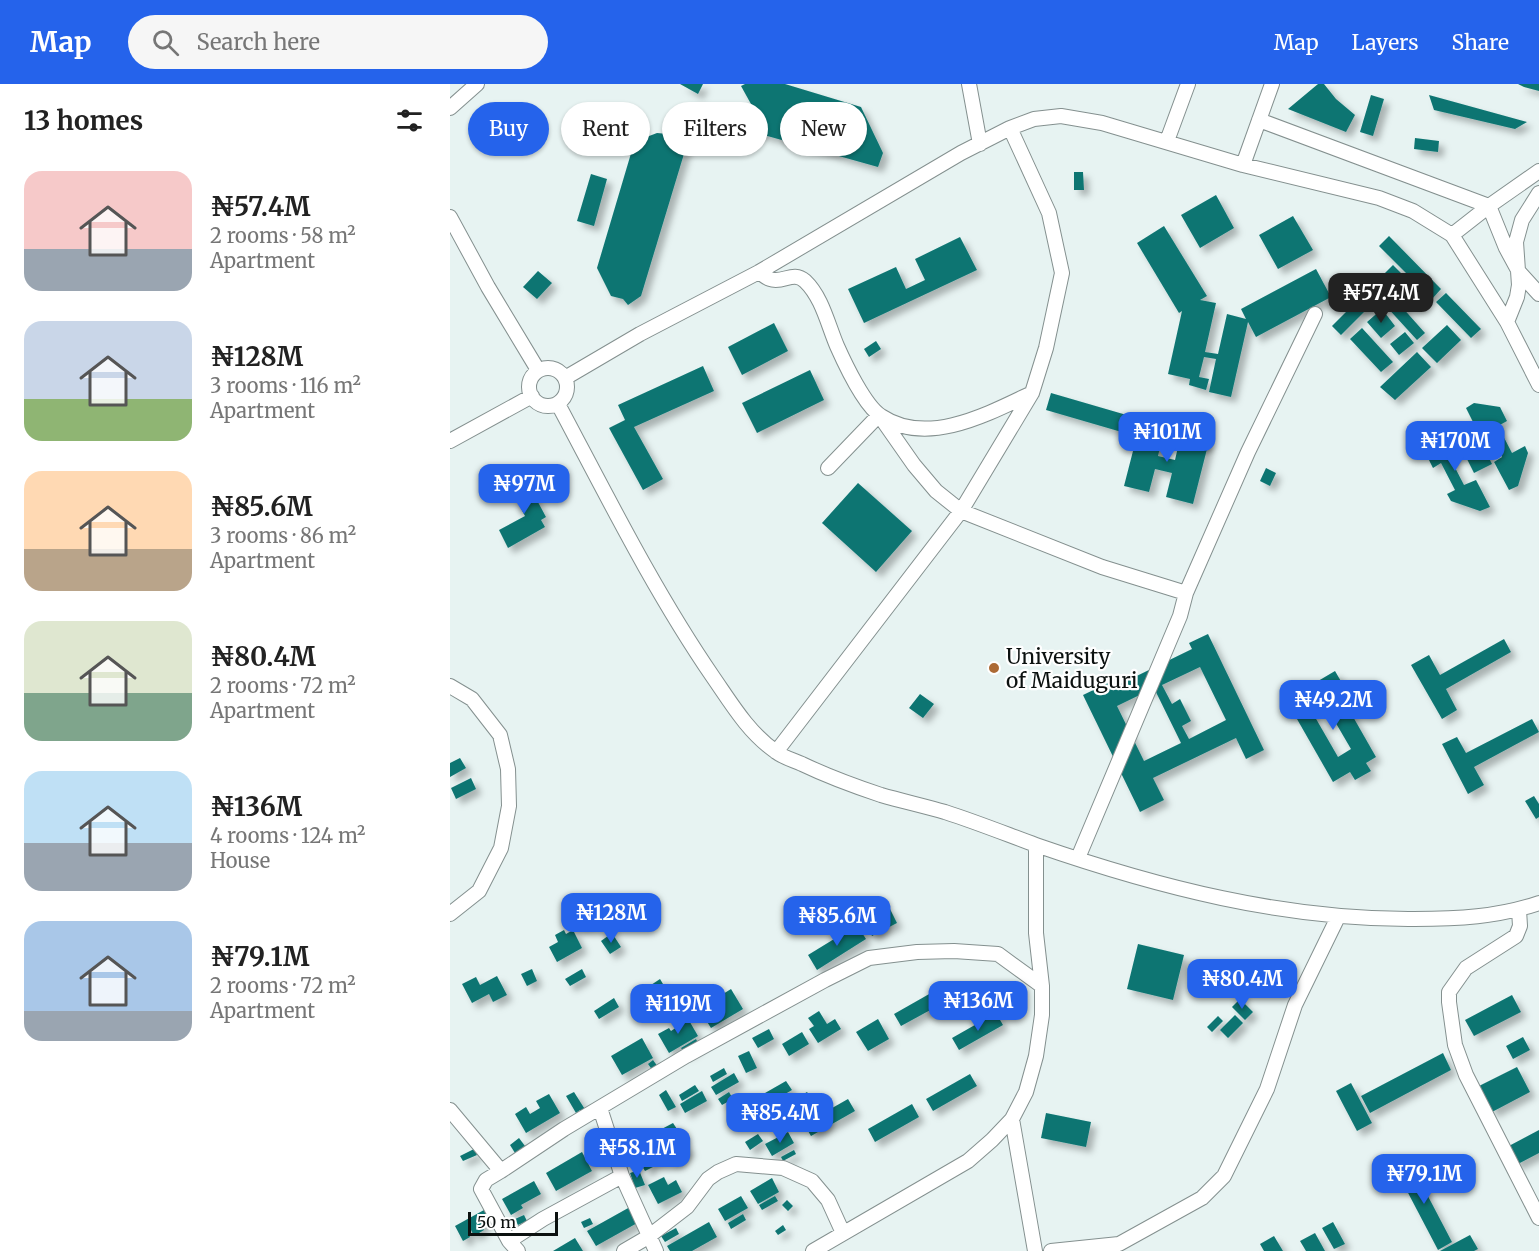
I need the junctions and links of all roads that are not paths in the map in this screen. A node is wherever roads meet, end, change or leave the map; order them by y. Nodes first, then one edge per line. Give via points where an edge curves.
1 (477, 84) edge
2 (969, 84) edge
3 (1188, 84) edge
4 (1272, 84) edge
5 (450, 108) edge
6 (1258, 120) junction
7 (1010, 128) junction
8 (1167, 141) junction
9 (980, 144) junction
10 (1243, 165) junction
11 (1539, 171) edge
12 (1539, 193) edge
13 (1489, 206) junction
14 (450, 217) edge
15 (1452, 235) junction
16 (759, 272) junction
17 (1519, 272) junction
18 (1539, 294) edge
19 (1316, 315) dead end
20 (1508, 322) junction
21 (538, 370) junction
22 (565, 378) junction
23 (1539, 385) edge
24 (1032, 393) junction
25 (532, 396) junction
26 (558, 404) junction
27 (879, 415) junction
28 (450, 441) edge
29 (828, 468) dead end
30 (961, 511) junction
31 (1186, 593) junction
32 (450, 686) edge
33 (776, 752) junction
34 (1036, 845) junction
35 (1078, 858) junction
36 (1539, 903) edge
37 (1518, 910) junction
38 (450, 914) edge
39 (1338, 917) junction
40 (1042, 986) junction
41 (600, 1108) junction
42 (450, 1110) edge
43 (1012, 1119) junction
44 (501, 1172) junction
45 (622, 1176) junction
46 (1539, 1218) edge
47 (843, 1233) junction
48 (648, 1237) junction
49 (514, 1246) edge
50 (624, 1251) edge
51 (656, 1251) edge
52 (815, 1251) edge
53 (1035, 1251) edge
54 (1050, 1251) edge

1 - 5 street
2 - 9 street
3 - 8 street
4 - 6 street
6 - 10 street
6 - 13 street
7 - 8 street via 1034,119 1061,116
7 - 9 street
7 - 24 street via 1049,213 1062,273
8 - 10 street
9 - 16 street
10 - 15 street via 1379,198 1413,211
11 - 13 street
12 - 17 street via 1522,220 1516,242
13 - 15 street
13 - 17 street
14 - 21 street
15 - 20 street
16 - 22 street
16 - 27 street via 771,280 796,276 811,288 844,361
17 - 18 street
17 - 20 street via 1517,297
19 - 31 street via 1248,452
20 - 23 street
21 - 22 street via 554,369
21 - 25 street via 530,382
22 - 26 street via 567,392
24 - 27 street via 988,414 946,426 898,425
24 - 30 street
25 - 26 street via 543,406
25 - 28 street
26 - 33 street via 695,651 745,723
27 - 29 street
27 - 30 street via 936,491
30 - 31 street via 1102,567
30 - 33 street
31 - 35 street via 1180,616
32 - 38 street via 472,699 500,735 508,769 510,806 501,848 479,891
33 - 34 street via 880,794 945,812
34 - 35 street
34 - 40 street via 1036,933
35 - 39 street via 1203,895
36 - 37 street
37 - 39 street via 1460,919
37 - 46 street via 1520,926 1516,936 1466,968 1449,992 1449,1002 1455,1045 1466,1075
39 - 54 street via 1295,1005 1266,1089 1224,1176 1202,1198 1119,1244
40 - 41 street via 998,954 916,951 869,958 696,1051
40 - 43 street via 1036,1056 1026,1092
41 - 44 street
41 - 45 street
42 - 44 street
43 - 47 street via 968,1161
43 - 53 street
44 - 49 street via 486,1180 481,1189
45 - 48 street
45 - 49 street via 543,1219
47 - 48 street via 828,1200 812,1181 783,1168 736,1164 708,1179 687,1207
47 - 52 street
48 - 50 street
48 - 51 street

